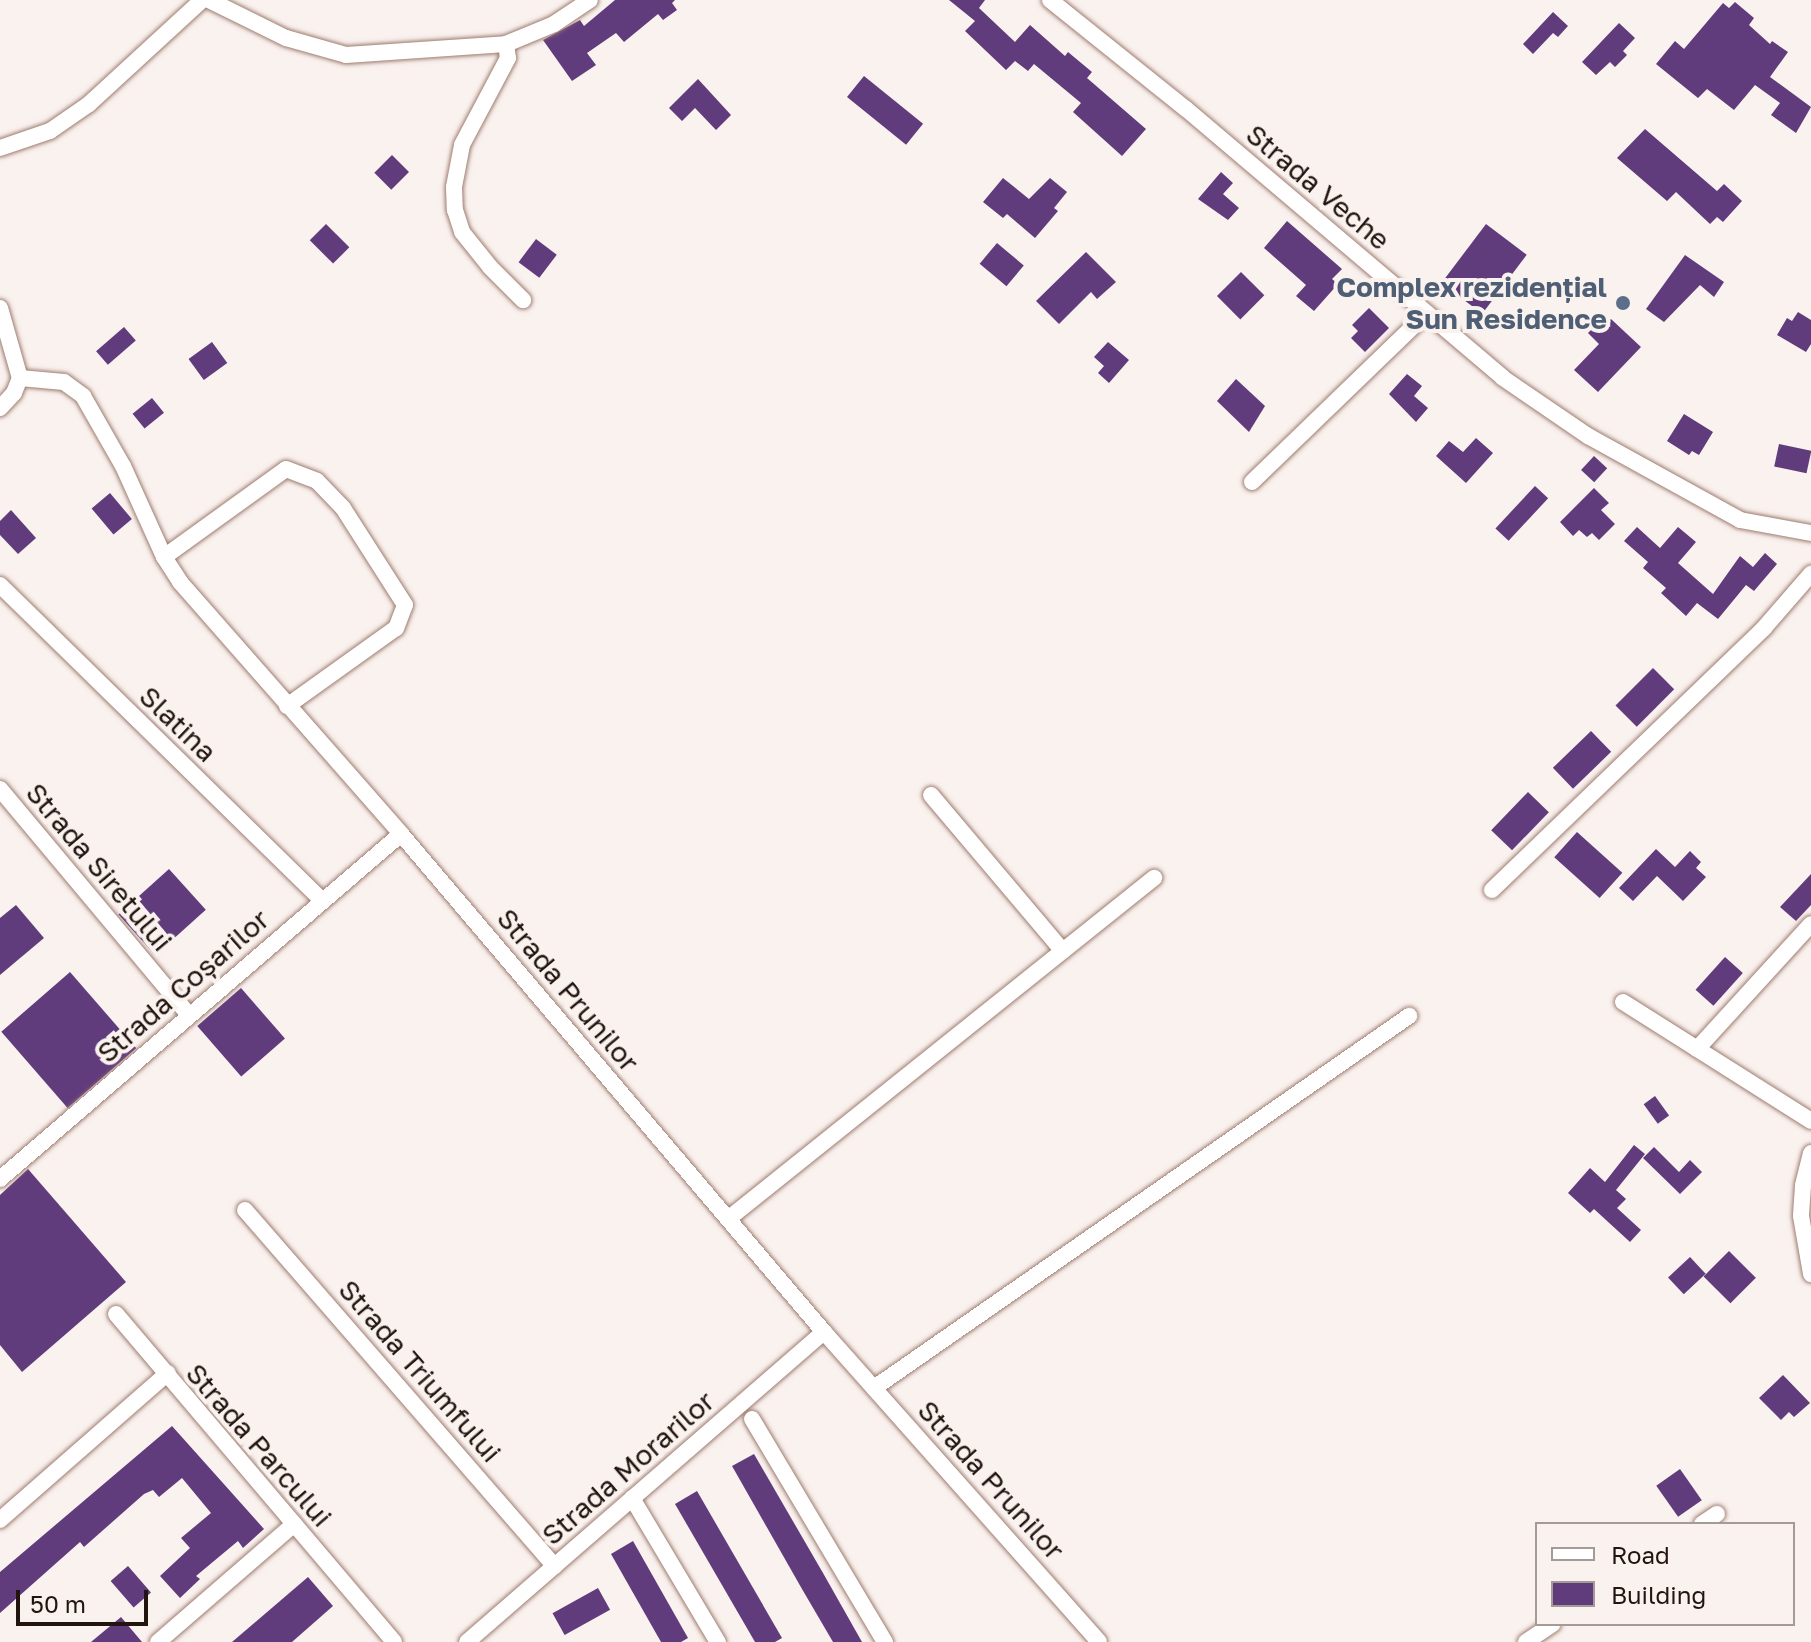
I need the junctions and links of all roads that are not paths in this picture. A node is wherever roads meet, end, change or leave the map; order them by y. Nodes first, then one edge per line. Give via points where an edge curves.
1 (202, 0) edge
2 (209, 0) edge
3 (590, 0) edge
4 (1050, 0) edge
5 (506, 44) junction
6 (0, 148) edge
7 (523, 300) dead end
8 (0, 308) edge
9 (1427, 313) junction
10 (20, 378) junction
11 (0, 408) edge
12 (1252, 482) dead end
13 (1811, 533) edge
14 (164, 557) junction
15 (1811, 574) edge
16 (0, 585) edge
17 (287, 706) junction
18 (0, 789) edge
19 (931, 795) dead end
20 (401, 834) junction
21 (1154, 878) dead end
22 (1492, 890) dead end
23 (322, 900) junction
24 (1811, 924) edge
25 (1063, 951) junction
26 (1623, 1002) dead end
27 (189, 1015) junction
28 (1409, 1016) dead end
29 (1697, 1049) junction
30 (1811, 1121) edge
31 (1811, 1153) edge
32 (0, 1179) edge
33 (245, 1210) dead end
34 (728, 1219) junction
35 (1811, 1274) edge
36 (116, 1314) dead end
37 (824, 1332) junction
38 (168, 1373) junction
39 (874, 1388) junction
40 (752, 1419) dead end
41 (632, 1498) junction
42 (1717, 1514) dead end
43 (0, 1520) edge
44 (1705, 1522) edge
45 (294, 1524) junction
46 (555, 1566) junction
47 (158, 1642) edge
48 (394, 1642) edge
49 (467, 1642) edge
50 (718, 1642) edge
51 (885, 1642) edge
52 (1099, 1642) edge

1 - 6 street via 89,104 50,131
2 - 5 street via 286,38 346,55
3 - 5 street via 554,24
4 - 9 street, Strada Veche
5 - 7 street via 508,58 462,145 455,210 462,232
8 - 10 street
9 - 12 street
9 - 13 street, Strada Veche via 1503,378 1588,436 1740,520
10 - 11 street
10 - 14 street, Strada Prunilor via 64,382 83,396 123,466
14 - 17 street, Strada Prunilor
14 - 17 street via 286,469 317,481 343,508 405,605 396,628
15 - 22 street via 1764,628
16 - 23 street, Slatina
17 - 20 street, Strada Prunilor
18 - 27 street, Strada Siretului
19 - 25 street
20 - 23 street, Strada Coșarilor
20 - 34 street, Strada Prunilor
21 - 25 street
23 - 27 street, Strada Coșarilor
24 - 29 street
25 - 34 street
26 - 29 street
27 - 32 street, Strada Coșarilor
28 - 39 street
29 - 30 street
31 - 35 street via 1801,1216
33 - 46 street, Strada Triumfului
34 - 37 street, Strada Prunilor
36 - 38 street
37 - 39 street, Strada Prunilor
37 - 41 street, Strada Morarilor
38 - 43 street, Strada Parcului
38 - 45 street, Strada Parcului
39 - 52 street, Strada Prunilor
40 - 51 street
41 - 46 street, Strada Morarilor
41 - 50 street
42 - 44 street
45 - 47 street
45 - 48 street, Strada Parcului
46 - 49 street, Strada Morarilor

